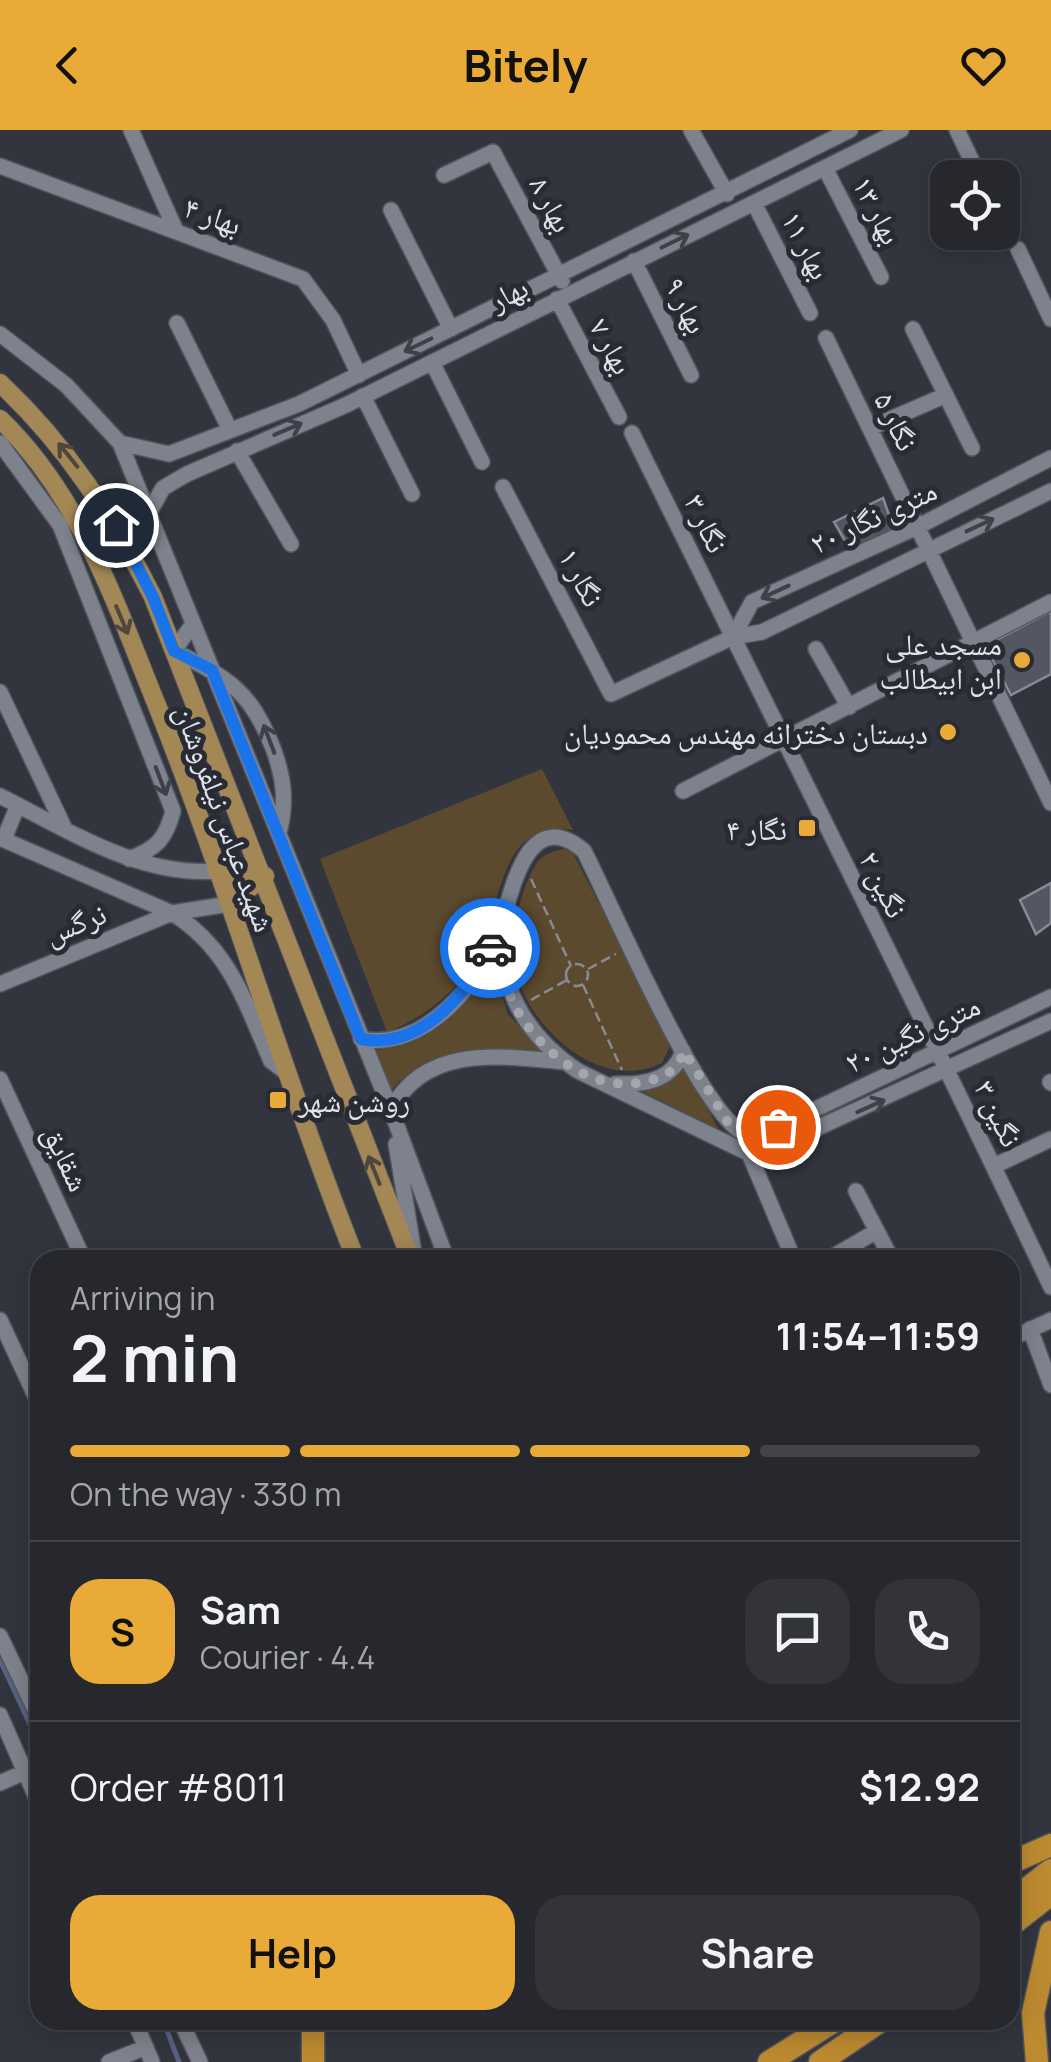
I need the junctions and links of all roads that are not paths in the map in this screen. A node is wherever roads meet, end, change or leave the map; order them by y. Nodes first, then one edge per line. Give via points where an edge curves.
1 (131, 130) edge
2 (691, 130) edge
3 (900, 130) edge
4 (957, 130) edge
5 (839, 132) edge
6 (971, 160) edge
7 (0, 166) edge
8 (825, 168) junction
9 (444, 175) dead end
10 (726, 194) junction
11 (754, 202) junction
12 (392, 210) dead end
13 (176, 231) junction
14 (1018, 250) edge
15 (634, 261) junction
16 (559, 276) junction
17 (881, 277) dead end
18 (563, 296) junction
19 (810, 313) dead end
20 (1051, 319) edge
21 (178, 324) dead end
22 (913, 329) dead end
23 (451, 330) junction
24 (0, 334) edge
25 (826, 338) dead end
26 (432, 362) junction
27 (691, 374) dead end
28 (358, 375) junction
29 (0, 383) edge
30 (946, 395) junction
31 (364, 396) junction
32 (619, 417) dead end
33 (0, 419) edge
34 (870, 428) junction
35 (230, 430) junction
36 (632, 433) dead end
37 (0, 443) edge
38 (120, 443) junction
39 (972, 448) dead end
40 (237, 451) junction
41 (1051, 458) edge
42 (482, 462) dead end
43 (503, 487) dead end
44 (1051, 492) edge
45 (412, 494) dead end
46 (149, 514) junction
47 (917, 527) junction
48 (290, 544) dead end
49 (927, 549) junction
50 (1051, 602) edge
51 (192, 625) junction
52 (733, 637) junction
53 (971, 645) junction
54 (816, 649) dead end
55 (174, 651) junction
56 (212, 670) junction
57 (0, 692) edge
58 (611, 694) joint
59 (848, 707) junction
60 (163, 720) junction
61 (141, 728) junction
62 (781, 741) junction
63 (684, 791) dead end
64 (0, 796) edge
65 (1051, 803) edge
66 (18, 805) junction
67 (64, 827) junction
68 (279, 834) junction
69 (2, 839) edge
70 (129, 859) junction
71 (217, 871) junction
72 (265, 876) junction
73 (228, 904) junction
74 (172, 912) junction
75 (499, 929) junction
76 (0, 984) edge
77 (1051, 997) edge
78 (1051, 1021) edge
79 (361, 1039) junction
80 (939, 1050) junction
81 (684, 1051) junction
82 (564, 1062) junction
83 (948, 1072) junction
84 (286, 1073) junction
85 (0, 1078) edge
86 (606, 1084) junction
87 (391, 1110) junction
88 (740, 1131) junction
89 (1051, 1140) edge
90 (748, 1152) junction
91 (994, 1166) junction
92 (856, 1191) dead end
93 (877, 1231) junction
94 (79, 1250) edge
95 (352, 1250) edge
96 (409, 1250) edge
97 (412, 1250) edge
98 (443, 1250) edge
99 (790, 1250) edge
100 (844, 1250) edge
101 (887, 1250) edge
102 (1051, 1286) edge
103 (0, 1320) edge
104 (1051, 1320) edge
105 (1030, 1330) junction
106 (1020, 1334) edge
107 (30, 1384) edge
108 (1051, 1385) edge
109 (0, 1636) edge
110 (30, 1699) edge
111 (0, 1715) edge
112 (25, 1772) junction
113 (0, 1782) edge
114 (30, 1783) edge
115 (1051, 1846) edge
116 (1020, 1859) edge
117 (1051, 1870) edge
118 (1020, 1894) edge
119 (1051, 1894) edge
120 (1020, 1918) edge
121 (1051, 1932) edge
122 (138, 2030) edge
123 (185, 2030) edge
124 (314, 2030) edge
125 (820, 2030) edge
126 (867, 2030) edge
127 (149, 2054) edge
128 (108, 2062) edge
129 (200, 2062) edge
130 (314, 2062) edge
131 (769, 2062) edge
132 (820, 2062) edge
133 (1037, 2062) edge

1 - 13 street
2 - 10 street
3 - 8 street, بهار
4 - 6 street
5 - 10 street, بهار
7 - 13 street, بهار ۴
8 - 11 street, بهار
8 - 17 street, بهار ۱۳
9 - 16 street, بهار ۸ via 493,152
10 - 16 street, بهار
15 -> 11 street, بهار
11 - 19 street, بهار ۱۱
12 - 23 street
13 - 28 street, بهار ۴ via 302,279 333,320
14 - 20 street
15 - 18 street, بهار
15 - 27 street, بهار ۹
16 - 18 street, بهار ۷
16 - 23 street, بهار
18 - 26 street, بهار
18 - 32 street, بهار ۷
21 - 35 street
22 - 30 street
23 -> 28 street, بهار
24 - 38 street via 66,385
25 - 34 street, نگار ۵
26 - 31 street, بهار
26 - 42 street
28 - 35 street, بهار
55 -> 29 main road, شهید عباس نیلفروشان via 116,525 72,458
30 - 34 street
30 - 39 street
40 -> 31 street, بهار
31 - 45 street
33 -> 60 main road, شهید عباس نیلفروشان via 50,473 84,532
34 - 47 street, نگار ۵
35 - 38 street, بهار via 168,454
36 - 52 street, نگار ۳
37 - 61 street via 60,525
38 - 46 street
40 - 46 street, بهار via 163,488
40 - 48 street
41 - 47 street, ۲۰ متری نگار
43 - 58 street, نگار ۱
49 -> 44 street, ۲۰ متری نگار
46 - 51 street
47 - 49 street, نگار ۵
47 -> 52 street, ۲۰ متری نگار via 752,602
49 - 52 street, ۲۰ متری نگار via 762,632
49 - 53 street
50 - 53 street
51 - 55 street
51 - 56 street
52 - 58 street, ۲۰ متری نگار
52 - 62 street, نگار ۳
53 - 59 street
53 - 65 street
54 - 59 street
55 - 56 street
55 - 72 main road, شهید عباس نیلفروشان
56 - 68 street
68 -> 56 street via 284,780 258,708
57 - 67 street
59 - 62 street
60 - 61 street
60 - 71 main road, شهید عباس نیلفروشان
61 -> 70 street via 172,811 167,835
62 - 63 street
62 - 80 street, نگین ۲
64 - 66 street
66 - 67 street
66 - 69 street
67 - 70 street
68 - 79 street
69 - 74 street
70 - 71 street via 190,873
71 - 72 main road
71 - 73 main road, شهید عباس نیلفروشان
72 - 73 main road
96 -> 72 main road, شهید عباس نیلفروشان
73 - 74 street, نرگس
73 - 84 main road, شهید عباس نیلفروشان
74 - 76 street, نرگس
74 - 84 street via 219,951 271,1062
75 - 79 street via 461,993 424,1026 400,1039
75 - 81 street via 523,860 552,838 575,843
75 - 82 street via 502,969 516,1008
77 - 80 street, ۲۰ متری نگین
78 - 83 street, ۲۰ متری نگین
79 - 87 street
80 - 83 street, نگین ۲
80 - 88 street, ۲۰ متری نگین via 778,1127
81 - 86 street via 672,1071
81 - 88 street via 716,1106
82 - 86 street
82 - 87 street via 450,1061 408,1082
90 -> 83 street, ۲۰ متری نگین via 765,1152
83 - 91 street, نگین ۳
84 - 95 main road, شهید عباس نیلفروشان
85 - 94 street, شقایق
86 - 90 street
87 - 97 street
87 - 98 street
88 - 90 street
89 - 91 street
90 - 99 street
91 - 102 street, نگین ۳
92 - 93 street
93 - 100 street
93 - 101 street
103 - 107 street
104 - 105 street
105 - 106 street
105 - 108 street
109 - 110 street
111 - 112 street
112 - 113 street
112 - 114 street
115 - 116 highway
117 - 118 highway
119 - 120 highway
121 - 133 highway via 1033,2014
122 - 127 street
123 - 129 street
124 - 130 highway
125 - 131 highway
126 - 132 highway
127 - 128 street

